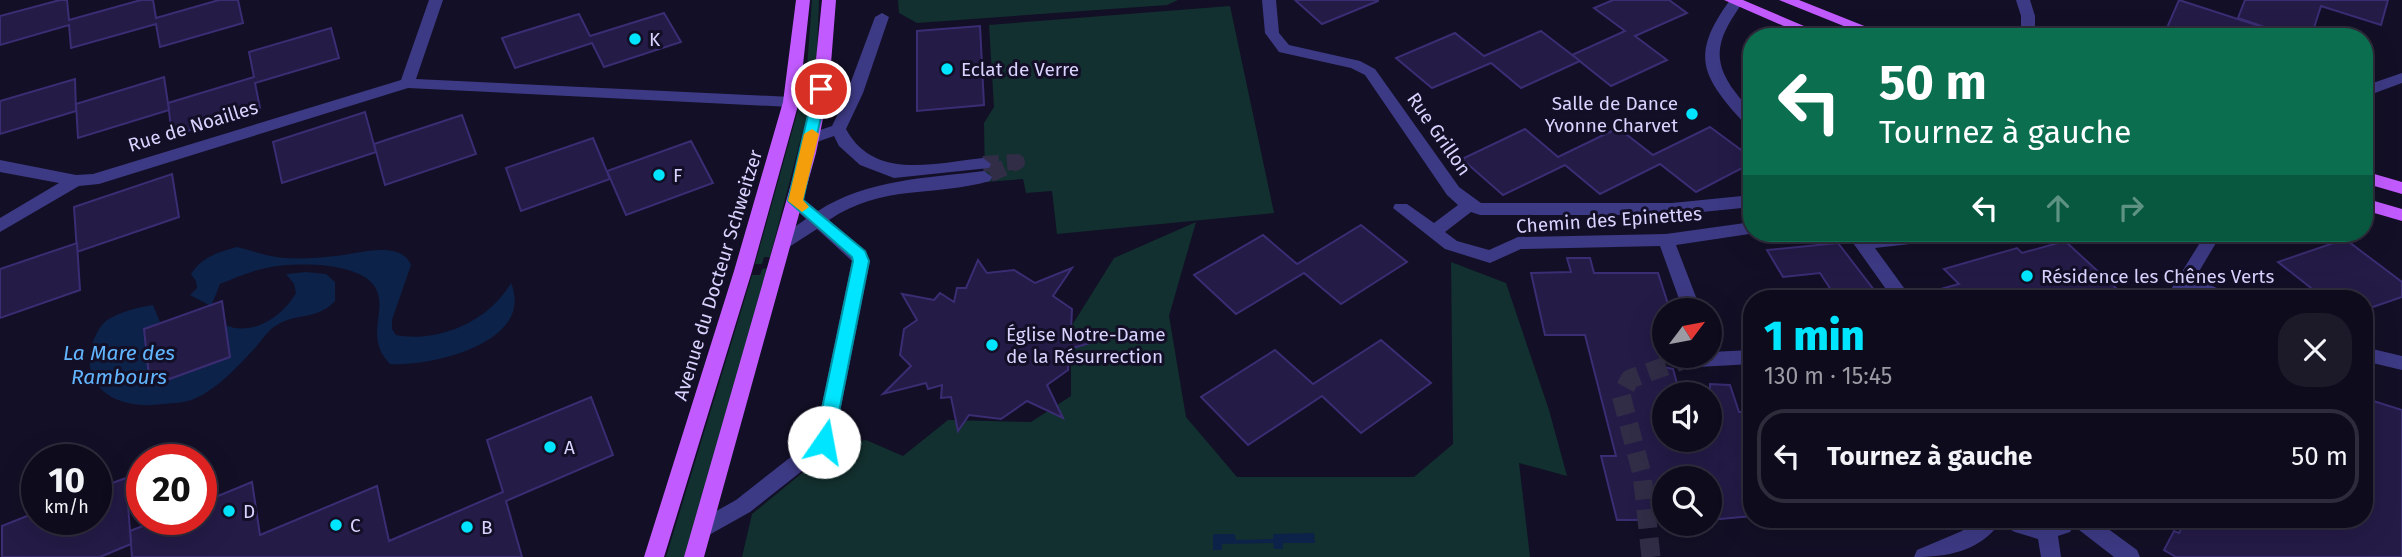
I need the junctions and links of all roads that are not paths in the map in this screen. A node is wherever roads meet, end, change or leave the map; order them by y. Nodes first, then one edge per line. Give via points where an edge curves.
1 (436, 0) edge
2 (803, 0) edge
3 (829, 0) edge
4 (1269, 0) edge
5 (1786, 0) edge
6 (2023, 0) edge
7 (1733, 1) edge
8 (882, 17) dead end
9 (1800, 28) edge
10 (1861, 28) edge
11 (2028, 28) edge
12 (2402, 78) edge
13 (407, 83) junction
14 (2373, 86) edge
15 (821, 89) junction
16 (855, 93) junction
17 (791, 102) junction
18 (1743, 111) edge
19 (838, 129) junction
20 (811, 139) junction
21 (0, 166) edge
22 (2373, 180) edge
23 (76, 181) junction
24 (2402, 188) edge
25 (795, 201) junction
26 (1743, 202) edge
27 (1469, 205) junction
28 (2373, 207) edge
29 (1401, 208) dead end
30 (2402, 215) edge
31 (817, 219) junction
32 (0, 226) edge
33 (1743, 229) edge
34 (1434, 232) junction
35 (1666, 240) junction
36 (1861, 242) edge
37 (2209, 242) edge
38 (783, 243) junction
39 (2185, 281) junction
40 (1896, 290) edge
41 (2180, 290) edge
42 (2204, 290) edge
43 (1688, 298) edge
44 (1722, 356) edge
45 (2373, 356) edge
46 (1743, 357) edge
47 (2402, 363) edge
48 (702, 528) junction
49 (1981, 528) edge
50 (2024, 528) edge
51 (2057, 528) edge
52 (2092, 528) edge
53 (2047, 531) junction
54 (654, 557) edge
55 (694, 557) edge
56 (1924, 557) edge
57 (2051, 557) edge
58 (2130, 557) edge

1 - 13 street
2 - 17 main road, Avenue du Docteur Schweitzer
3 - 15 main road
4 - 27 street, Rue Grillon via 1275,43 1370,72 1453,191
5 - 10 main road
6 - 11 street
7 - 9 main road
7 - 18 street via 1713,37 1712,54 1715,72
8 - 16 street
12 - 14 street
13 - 17 street, Rue de Noailles
13 - 23 street, Rue de Noailles via 93,180
15 - 16 street
15 - 20 main road
16 - 19 street
17 - 54 main road, Avenue du Docteur Schweitzer
19 - 20 street
19 - 31 street via 866,161 894,172 984,171 884,189
20 - 25 main road
21 - 23 street
22 - 24 main road
23 - 32 street, Rue de Noailles
25 - 31 street
25 - 38 main road
26 - 27 street, Rue Grillon via 1672,209 1480,209
27 - 34 street
28 - 30 main road
29 - 34 street, Chemin des Epinettes
31 - 38 street
31 - 48 street via 861,261 824,442 743,506
33 - 35 street, Chemin des Epinettes
34 - 35 street, Chemin des Epinettes via 1451,245 1489,257 1518,243
35 - 43 street
36 - 40 street
37 - 39 street
38 - 48 main road
39 - 41 street
39 - 42 street
44 - 46 street
45 - 47 street
48 - 55 main road
49 - 56 street
50 - 53 street
51 - 53 street
52 - 58 street
53 - 57 street

